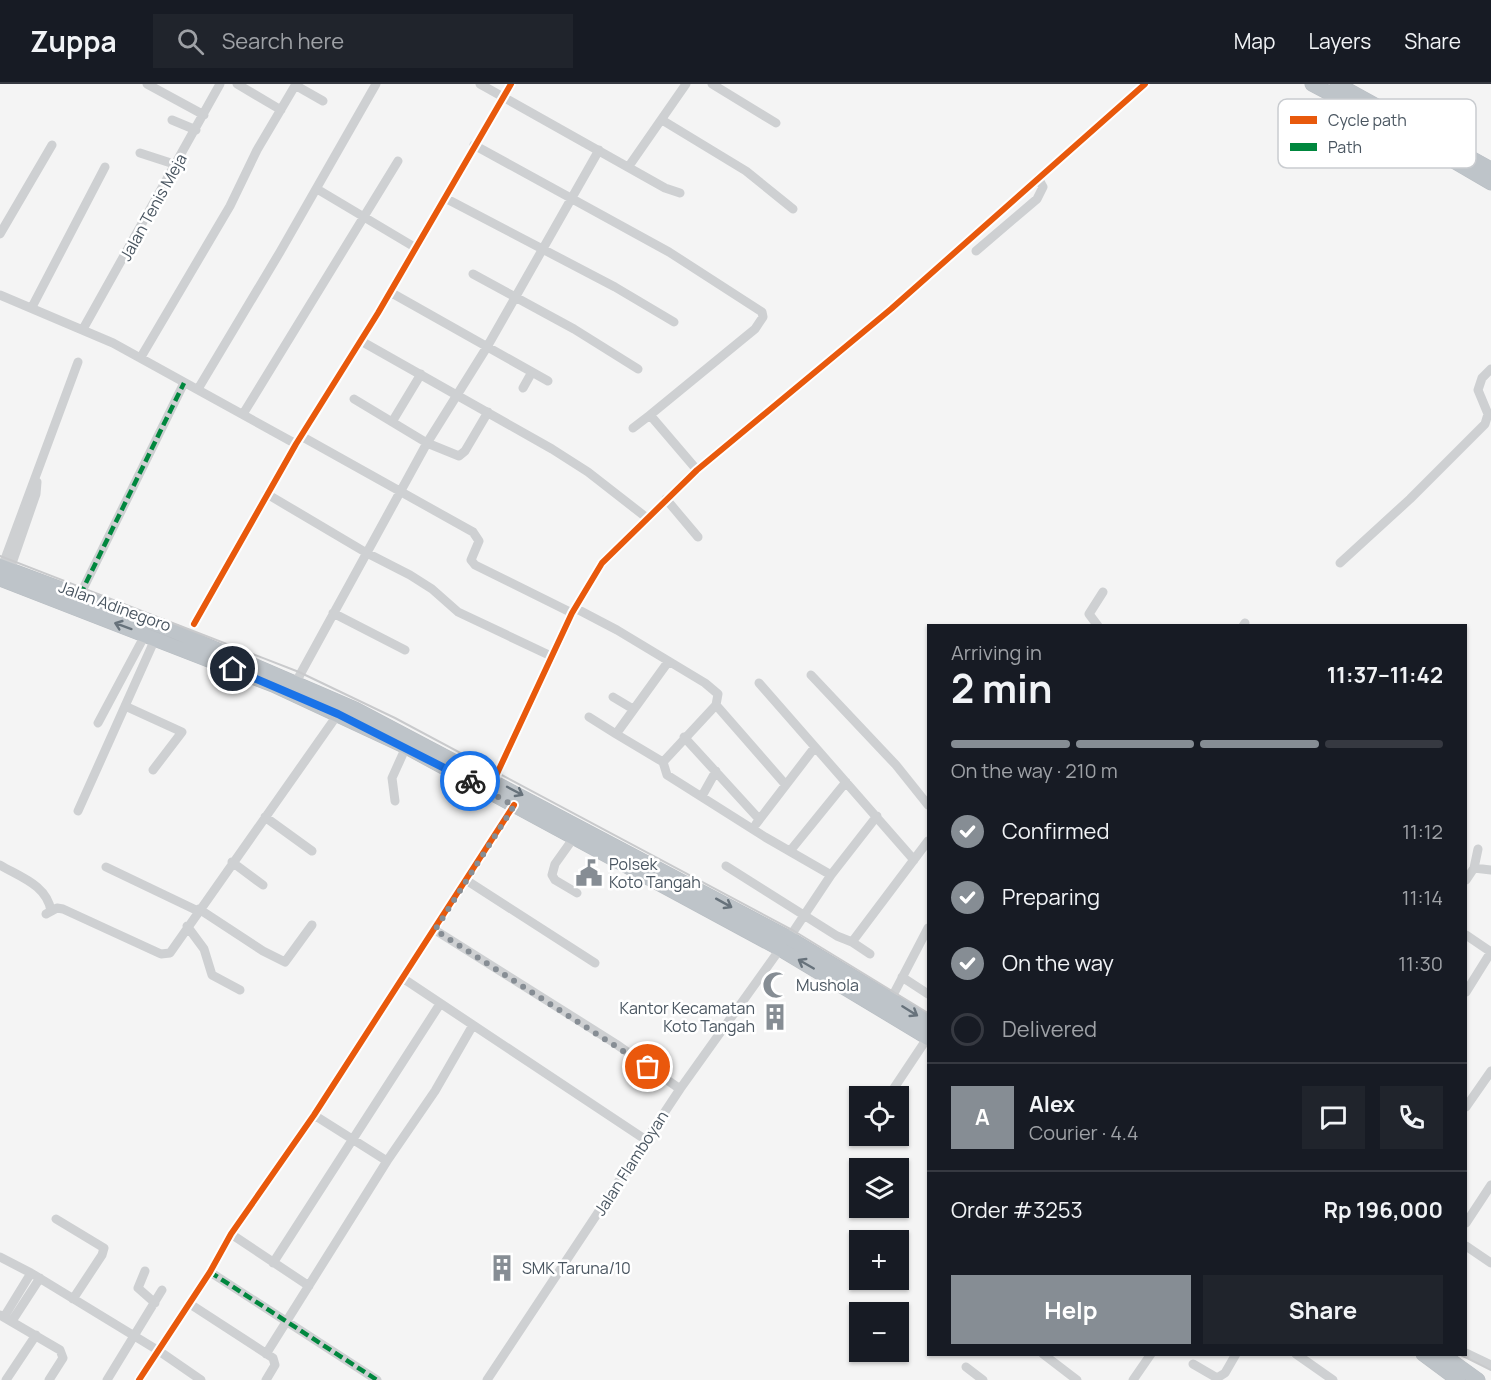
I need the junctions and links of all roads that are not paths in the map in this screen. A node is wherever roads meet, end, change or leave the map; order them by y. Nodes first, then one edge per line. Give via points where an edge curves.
1 (147, 84) edge
2 (220, 84) edge
3 (237, 84) edge
4 (295, 84) edge
5 (376, 84) edge
6 (480, 84) edge
7 (511, 84) edge
8 (686, 84) edge
9 (712, 84) edge
10 (1144, 84) edge
11 (1312, 84) edge
12 (1337, 84) edge
13 (502, 98) junction
14 (1340, 99) edge
15 (1364, 99) edge
16 (323, 101) dead end
17 (281, 110) junction
18 (204, 115) junction
19 (172, 120) dead end
20 (662, 120) junction
21 (776, 123) dead end
22 (196, 130) junction
23 (52, 145) dead end
24 (474, 145) junction
25 (599, 150) junction
26 (140, 153) dead end
27 (398, 161) dead end
28 (1476, 161) edge
29 (177, 165) junction
30 (629, 166) junction
31 (105, 167) dead end
32 (1465, 168) edge
33 (1491, 169) edge
34 (1038, 178) junction
35 (1491, 183) edge
36 (317, 189) junction
37 (680, 193) dead end
38 (445, 198) junction
39 (571, 199) junction
40 (794, 209) dead end
41 (363, 218) junction
42 (0, 234) edge
43 (416, 248) junction
44 (543, 249) junction
45 (976, 251) dead end
46 (473, 274) dead end
47 (390, 292) junction
48 (0, 295) edge
49 (515, 298) junction
50 (32, 307) junction
51 (674, 322) dead end
52 (84, 330) junction
53 (361, 341) junction
54 (487, 347) junction
55 (141, 357) junction
56 (78, 362) dead end
57 (638, 369) dead end
58 (1491, 369) edge
59 (532, 372) junction
60 (421, 375) junction
61 (548, 381) dead end
62 (184, 383) junction
63 (523, 388) dead end
64 (198, 389) junction
65 (457, 394) junction
66 (354, 399) dead end
67 (488, 412) junction
68 (243, 414) junction
69 (650, 415) junction
70 (392, 422) junction
71 (633, 428) dead end
72 (299, 440) junction
73 (427, 443) junction
74 (697, 470) junction
75 (399, 493) junction
76 (267, 494) junction
77 (666, 499) junction
78 (646, 518) junction
79 (17, 537) junction
80 (698, 537) dead end
81 (3, 551) edge
82 (365, 552) junction
83 (1340, 563) dead end
84 (3, 570) edge
85 (1103, 592) dead end
86 (80, 596) junction
87 (574, 610) junction
88 (333, 613) junction
89 (194, 624) dead end
90 (1096, 624) edge
91 (150, 637) junction
92 (172, 638) junction
93 (196, 647) junction
94 (405, 650) dead end
95 (552, 656) junction
96 (668, 662) junction
97 (811, 675) dead end
98 (296, 682) junction
99 (759, 683) dead end
100 (613, 697) dead end
101 (716, 705) junction
102 (125, 706) junction
103 (633, 709) junction
104 (338, 714) junction
105 (589, 717) dead end
106 (98, 723) dead end
107 (616, 734) junction
108 (684, 737) junction
109 (406, 747) junction
110 (815, 747) junction
111 (663, 762) junction
112 (153, 770) dead end
113 (716, 771) junction
114 (494, 780) junction
115 (846, 782) junction
116 (785, 784) junction
117 (702, 796) junction
118 (395, 801) dead end
119 (927, 804) edge
120 (514, 806) junction
121 (78, 811) dead end
122 (877, 816) junction
123 (265, 817) junction
124 (759, 819) junction
125 (753, 829) junction
126 (575, 836) junction
127 (927, 842) edge
128 (1478, 849) dead end
129 (312, 851) dead end
130 (790, 851) junction
131 (914, 860) junction
132 (232, 862) junction
133 (0, 865) edge
134 (726, 866) dead end
135 (106, 867) dead end
136 (1474, 868) junction
137 (1491, 870) edge
138 (831, 875) junction
139 (1467, 878) edge
140 (466, 880) junction
141 (263, 885) dead end
142 (577, 893) dead end
143 (199, 910) junction
144 (803, 914) junction
145 (312, 925) dead end
146 (187, 926) junction
147 (435, 930) junction
148 (927, 930) edge
149 (1467, 936) edge
150 (852, 942) junction
151 (784, 944) junction
152 (1491, 952) edge
153 (870, 954) dead end
154 (595, 963) dead end
155 (902, 977) junction
156 (404, 979) junction
157 (240, 990) dead end
158 (1467, 990) edge
159 (927, 993) edge
160 (891, 999) junction
161 (440, 1004) junction
162 (927, 1021) edge
163 (473, 1025) junction
164 (927, 1036) edge
165 (927, 1038) edge
166 (1491, 1071) edge
167 (895, 1086) edge
168 (680, 1089) junction
169 (1467, 1106) edge
170 (314, 1115) junction
171 (352, 1139) junction
172 (646, 1140) junction
173 (387, 1161) junction
174 (1491, 1185) edge
175 (56, 1220) dead end
176 (1467, 1221) edge
177 (231, 1234) junction
178 (1467, 1247) edge
179 (0, 1257) edge
180 (273, 1263) junction
181 (1491, 1263) edge
182 (145, 1271) dead end
183 (210, 1272) junction
184 (36, 1275) junction
185 (309, 1286) junction
186 (162, 1290) dead end
187 (73, 1299) junction
188 (155, 1303) junction
189 (190, 1304) junction
190 (5, 1318) edge
191 (287, 1320) junction
192 (36, 1335) junction
193 (133, 1335) junction
194 (159, 1351) junction
195 (1467, 1353) edge
196 (266, 1354) junction
197 (1046, 1356) edge
198 (1149, 1356) edge
199 (1235, 1356) edge
200 (1302, 1356) edge
201 (1426, 1356) edge
202 (1445, 1356) edge
203 (1193, 1364) dead end
204 (1491, 1365) edge
205 (966, 1367) dead end
206 (6, 1380) edge
207 (49, 1380) edge
208 (106, 1380) edge
209 (139, 1380) edge
210 (201, 1380) edge
211 (266, 1380) edge
212 (377, 1380) edge
213 (487, 1380) edge
214 (983, 1380) edge
215 (1077, 1380) edge
216 (1133, 1380) edge
217 (1333, 1380) edge
218 (1458, 1380) edge
219 (1479, 1380) edge

1 - 18 street
2 - 18 street, Jalan Tenis Meja
3 - 17 street
4 - 16 street
4 - 17 street
5 - 36 street
6 - 13 street
7 - 13 street
8 - 20 street
9 - 21 street
10 - 34 street
11 - 14 highway
12 - 15 highway
13 - 24 street
13 - 25 street
17 - 55 street
18 - 22 street, Jalan Tenis Meja
19 - 22 street
20 - 30 street
20 - 40 street via 753,175
22 - 29 street, Jalan Tenis Meja
23 - 42 street
24 - 38 street
24 - 39 street
25 - 30 street
25 - 39 street
26 - 29 street
27 - 41 street
28 - 33 highway
29 - 52 street, Jalan Tenis Meja
30 - 37 street
31 - 50 street
32 - 35 highway
34 - 45 street via 1043,187 1037,199
34 - 74 street via 891,309
36 - 41 street
36 - 64 street
38 - 43 street
38 - 44 street
39 - 44 street
39 - 69 street via 709,276 756,306 763,315 755,329
41 - 43 street
41 - 68 street
43 - 47 street
44 - 49 street
44 - 51 street
46 - 49 street
47 - 53 street
47 - 54 street
48 - 50 street
49 - 54 street
49 - 57 street
50 - 52 street
52 - 55 street
53 - 60 street
53 - 72 street
54 - 59 street
54 - 65 street
55 - 62 street
56 - 79 street via 37,477 36,494
58 - 83 street via 1478,390 1488,414 1485,424
59 - 61 street
59 - 63 street
60 - 65 street
60 - 70 street
62 - 64 street
62 - 86 street
64 - 68 street
65 - 67 street
65 - 73 street
66 - 70 street
67 - 73 street via 462,455
67 - 78 street via 577,464
68 - 72 street
69 - 71 street
69 - 74 street
70 - 73 street
72 - 75 street
72 - 76 street
73 - 75 street
74 - 77 street
75 - 82 street
75 - 87 street via 476,534 479,541 472,557 475,565
76 - 82 street
76 - 89 street
77 - 78 street
77 - 80 street
78 - 87 street via 602,563
79 - 81 street
79 - 84 street
81 - 84 street
82 - 88 street
82 - 95 street via 432,589 458,612
84 - 86 highway
91 -> 84 highway, Jalan Adinegoro
85 - 90 street via 1089,614
86 - 92 highway
87 - 95 street
87 - 96 street
88 - 94 street
88 - 98 street
91 - 92 highway, Jalan Adinegoro
91 - 102 street
91 - 106 street
92 - 93 highway
93 - 98 highway
93 - 104 highway
95 - 114 street
96 - 101 street via 715,691 719,697
96 - 103 street
97 - 119 street
98 - 114 highway
99 - 110 street
100 - 103 street
101 - 108 street
101 - 116 street
102 - 112 street via 182,732
102 - 121 street
103 - 107 street
104 - 109 highway
104 - 123 street
105 - 107 street
107 - 111 street
108 - 111 street
108 - 113 street
109 - 118 street via 392,778
109 - 120 highway
110 - 115 street
110 - 116 street
111 - 117 street via 667,775
113 - 117 street
113 - 124 street
114 -> 151 highway
115 - 122 street
115 - 130 street
116 - 124 street
117 - 125 street
120 - 126 highway
120 - 140 street
122 - 131 street
122 - 138 street, Jalan Flamboyan
123 - 129 street
123 - 132 street
124 - 125 street
125 - 130 street
126 - 142 street via 555,864 552,875
126 - 151 highway
127 - 131 street
128 - 136 street
130 - 138 street
131 - 150 street
132 - 141 street
132 - 143 street
133 - 146 street via 42,890 50,900 49,912 63,909 161,954 172,951
134 - 144 street
135 - 143 street
136 - 137 street
136 - 139 street
138 - 144 street, Jalan Flamboyan
140 - 147 street
140 - 154 street
143 - 145 street via 285,962
143 - 146 street
144 - 150 street
144 - 151 street, Jalan Flamboyan
146 - 157 street via 204,949 212,975
147 - 156 street
147 - 168 street
148 - 155 street
149 - 152 street
150 - 153 street
151 - 160 highway
164 -> 151 highway
151 - 168 street, Jalan Flamboyan
152 - 158 street
155 - 159 street
155 - 160 street
156 - 161 street
156 - 170 street
160 -> 162 highway
161 - 163 street
161 - 171 street
163 - 172 street
163 - 173 street via 435,1091
165 - 167 street
166 - 169 street
168 - 172 street, Jalan Flamboyan
170 - 171 street
170 - 177 street
171 - 173 street
171 - 180 street
172 - 213 street, Jalan Flamboyan
173 - 185 street
174 - 176 street
175 - 187 street via 104,1248
177 - 180 street
177 - 183 street
178 - 181 street
179 - 184 street
180 - 185 street
182 - 188 street via 138,1288
183 - 189 street
183 - 191 street
184 - 187 street
184 - 190 street
185 - 191 street
186 - 188 street
187 - 193 street
188 - 193 street
189 - 194 street
189 - 196 street
190 - 192 street
191 - 196 street
191 - 212 street
192 - 206 street
192 - 207 street via 63,1355
193 - 194 street
193 - 208 street
194 - 209 street
194 - 210 street
195 - 204 street
196 - 211 street via 275,1362
197 - 215 street
198 - 216 street
199 - 203 street via 1225,1373 1217,1378
200 - 217 street
201 - 218 highway
202 - 219 highway
205 - 214 street

